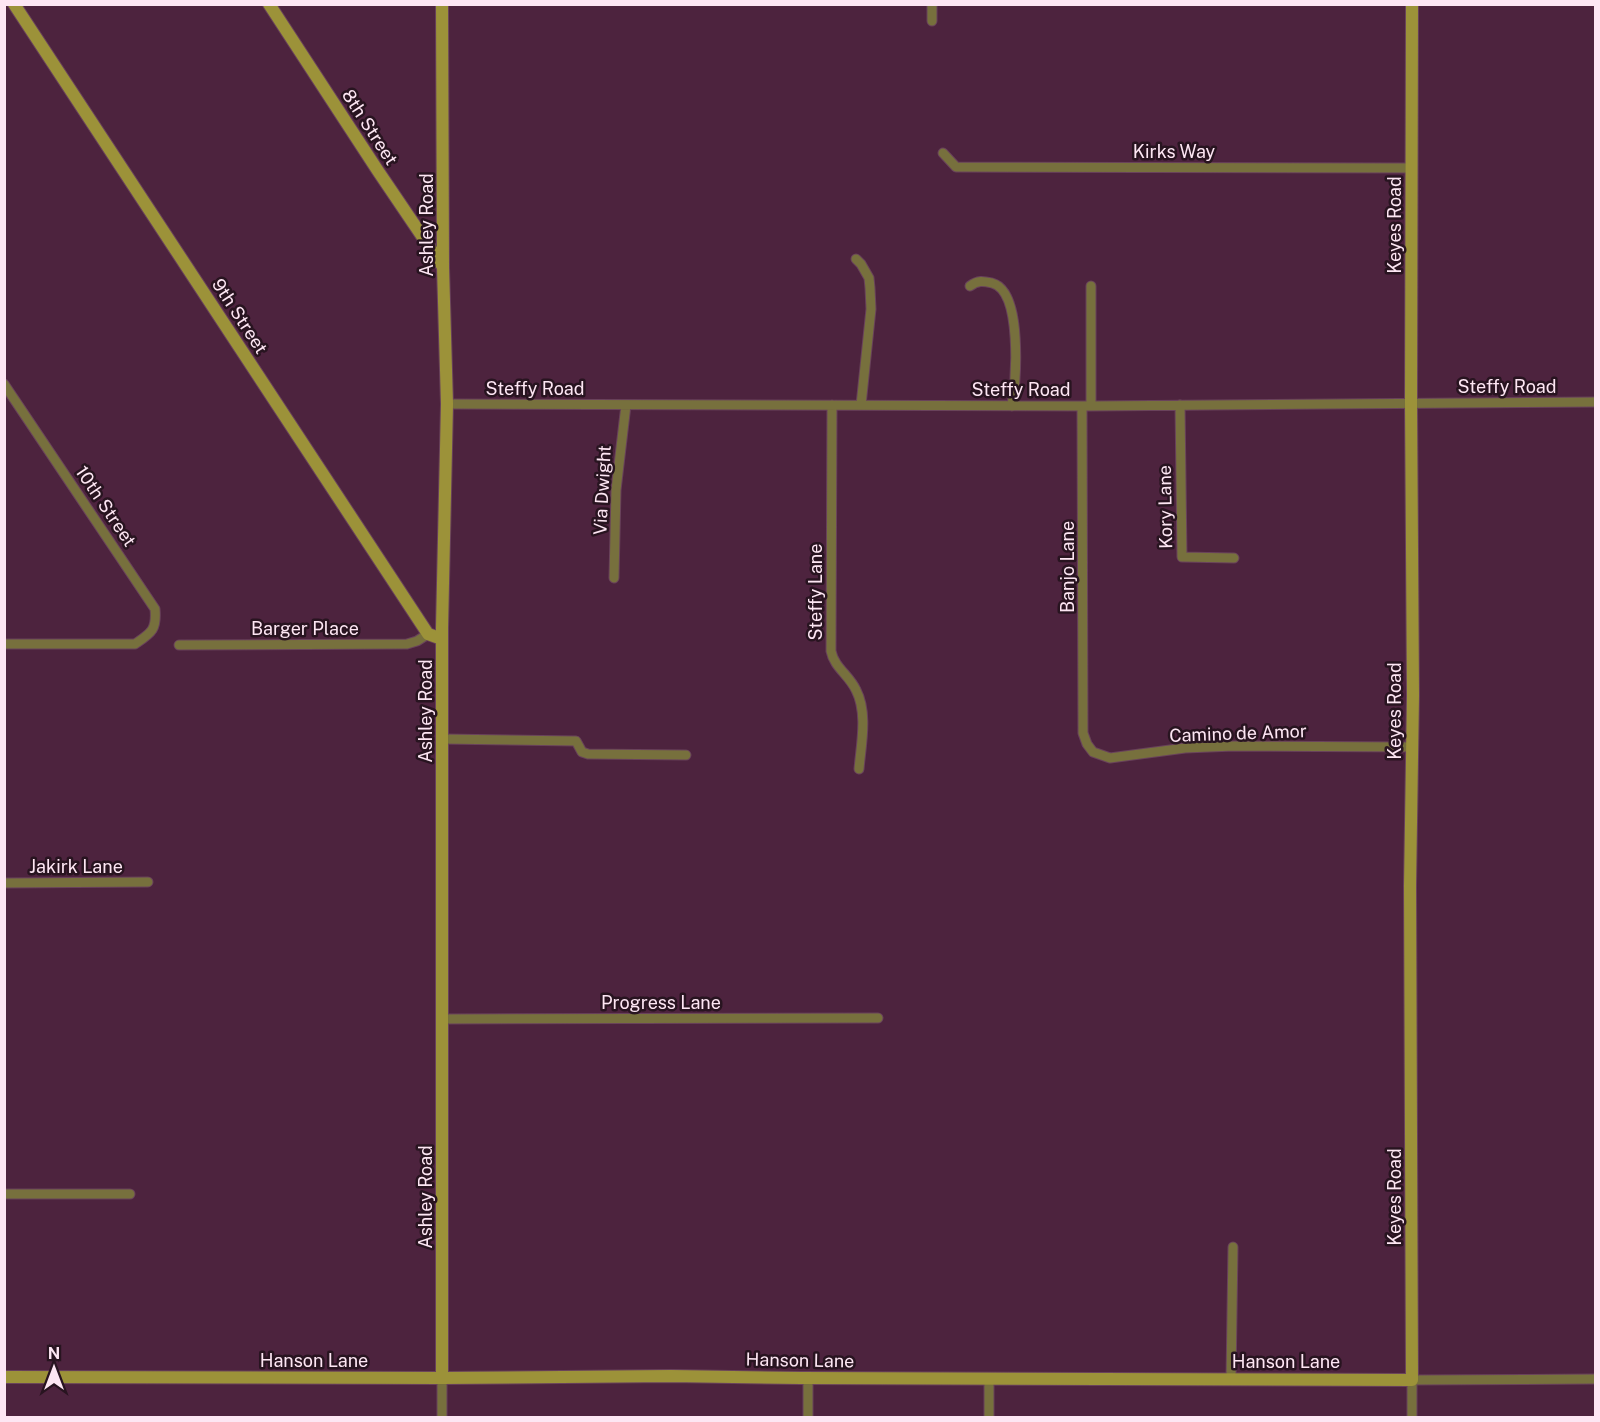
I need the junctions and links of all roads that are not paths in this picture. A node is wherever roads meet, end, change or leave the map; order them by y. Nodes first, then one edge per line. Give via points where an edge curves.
1 (14, 4) edge
2 (269, 4) edge
3 (442, 4) edge
4 (932, 4) edge
5 (1412, 4) edge
6 (932, 21) dead end
7 (943, 153) dead end
8 (1412, 168) junction
9 (856, 259) dead end
10 (443, 267) junction
11 (970, 286) dead end
12 (1092, 286) dead end
13 (4, 384) edge
14 (1411, 402) junction
15 (1596, 402) edge
16 (447, 404) junction
17 (626, 405) junction
18 (832, 405) junction
19 (861, 405) junction
20 (1180, 405) junction
21 (1012, 406) junction
22 (1086, 406) junction
23 (1234, 558) dead end
24 (614, 578) dead end
25 (428, 634) junction
26 (442, 639) junction
27 (4, 644) edge
28 (179, 645) dead end
29 (1084, 728) joint
30 (443, 739) junction
31 (1412, 747) junction
32 (686, 755) dead end
33 (859, 769) dead end
34 (148, 882) dead end
35 (4, 883) edge
36 (878, 1018) dead end
37 (443, 1019) junction
38 (4, 1194) edge
39 (130, 1194) dead end
40 (1233, 1247) dead end
41 (4, 1377) edge
42 (442, 1378) junction
43 (808, 1378) junction
44 (989, 1379) junction
45 (1231, 1379) junction
46 (1596, 1379) edge
47 (1412, 1380) junction
48 (442, 1418) edge
49 (808, 1418) edge
50 (989, 1418) edge
51 (1412, 1418) edge

1 - 25 street, 9th Street
2 - 10 street, 8th Street
3 - 10 street, Ashley Road
4 - 6 street
5 - 8 street, Keyes Road
7 - 8 street, Kirks Way via 956,167
8 - 14 street, Keyes Road
9 - 19 street via 869,278 871,309
10 - 16 street, Ashley Road
11 - 21 street via 983,281 999,285 1007,296 1015,343
12 - 22 street, Banjo Lane
13 - 27 street, 10th Street via 155,609 156,621 152,632 135,644
14 - 15 street, Steffy Road
14 - 20 street, Steffy Road
14 - 31 street, Keyes Road
16 - 17 street, Steffy Road
16 - 26 street, Ashley Road
17 - 18 street, Steffy Road
17 - 24 street, Via Dwight via 616,490
18 - 19 street, Steffy Road
18 - 33 street, Steffy Lane via 831,651 835,664 851,681 862,704
19 - 21 street, Steffy Road
20 - 22 street, Steffy Road
20 - 23 street, Kory Lane via 1182,557
21 - 22 street, Steffy Road
22 - 29 street, Banjo Lane
25 - 26 street
25 - 28 street, Barger Place via 407,644
26 - 30 street, Ashley Road
29 - 31 street, Camino de Amor via 1093,752 1110,758 1234,746
30 - 32 street via 576,741 582,752 588,754
30 - 37 street, Ashley Road
31 - 47 street, Keyes Road
34 - 35 street, Jakirk Lane
36 - 37 street, Progress Lane
37 - 42 street, Ashley Road
38 - 39 street
40 - 45 street
41 - 42 street, Hanson Lane
42 - 43 street, Hanson Lane
42 - 48 street, Ashley Road
43 - 44 street, Hanson Lane
43 - 49 street
44 - 45 street, Hanson Lane
44 - 50 street
45 - 47 street, Hanson Lane
46 - 47 street, Hanson Lane
47 - 51 street, Keyes Road

